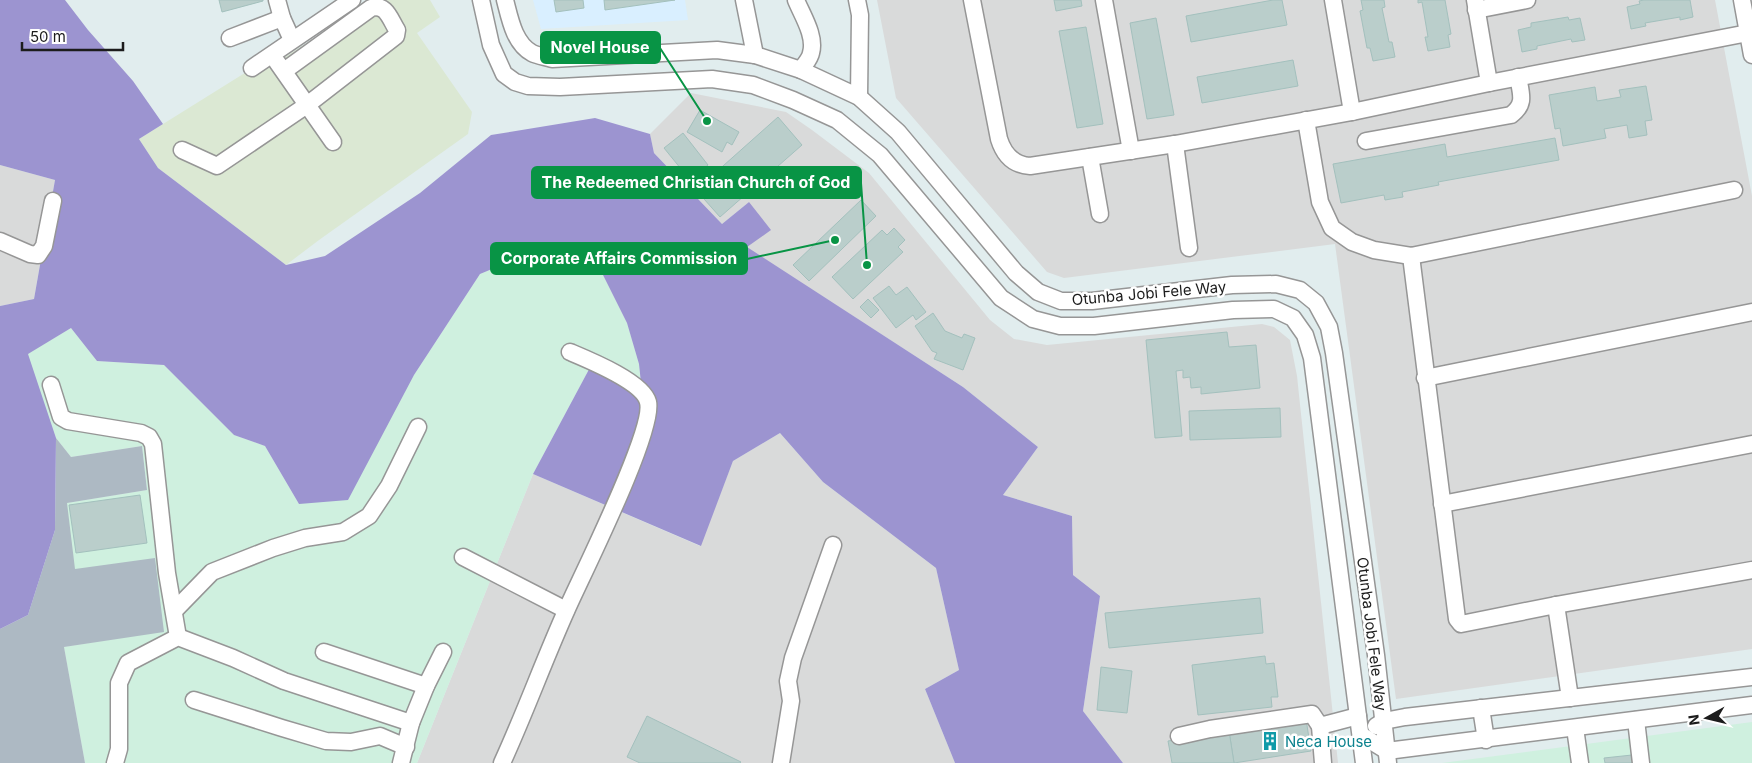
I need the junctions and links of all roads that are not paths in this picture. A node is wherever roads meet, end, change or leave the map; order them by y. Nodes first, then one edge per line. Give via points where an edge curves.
1 (277, 0) edge
2 (352, 0) edge
3 (480, 0) edge
4 (505, 0) edge
5 (744, 0) edge
6 (796, 0) edge
7 (857, 0) edge
8 (972, 0) edge
9 (1104, 0) edge
10 (1333, 0) edge
11 (1527, 0) edge
12 (1742, 0) edge
13 (1476, 5) edge
14 (329, 7) edge
15 (282, 18) junction
16 (1748, 33) junction
17 (230, 38) dead end
18 (292, 40) junction
19 (272, 54) junction
20 (755, 55) junction
21 (1752, 55) edge
22 (252, 68) dead end
23 (801, 70) junction
24 (284, 71) junction
25 (1518, 77) junction
26 (1489, 83) junction
27 (859, 98) junction
28 (308, 105) junction
29 (1352, 112) junction
30 (1306, 120) junction
31 (1366, 141) dead end
32 (334, 142) dead end
33 (1175, 144) junction
34 (182, 150) dead end
35 (1131, 151) junction
36 (1090, 157) junction
37 (1734, 190) dead end
38 (53, 202) dead end
39 (1100, 214) dead end
40 (0, 241) edge
41 (1189, 248) dead end
42 (1411, 256) junction
43 (1143, 294) junction
44 (1752, 312) edge
45 (1147, 319) junction
46 (570, 352) dead end
47 (1425, 378) junction
48 (52, 385) dead end
49 (418, 427) dead end
50 (1752, 444) edge
51 (1442, 504) junction
52 (833, 545) dead end
53 (463, 557) dead end
54 (1752, 570) edge
55 (1556, 605) junction
56 (174, 610) junction
57 (566, 610) junction
58 (178, 636) junction
59 (324, 652) dead end
60 (443, 652) dead end
61 (1752, 677) edge
62 (426, 686) junction
63 (1570, 698) junction
64 (194, 700) dead end
65 (1752, 705) edge
66 (1481, 708) junction
67 (1358, 716) junction
68 (1636, 720) junction
69 (1384, 721) junction
70 (411, 723) junction
71 (1320, 726) junction
72 (1575, 728) junction
73 (1361, 734) junction
74 (1178, 736) dead end
75 (1486, 740) junction
76 (406, 747) junction
77 (1388, 757) edge
78 (116, 763) edge
79 (401, 763) edge
80 (502, 763) edge
81 (781, 763) edge
82 (1323, 763) edge
83 (1364, 763) edge
84 (1580, 763) edge
85 (1641, 763) edge

1 - 15 street
2 - 14 street
3 - 45 street, Otunba Jobi Fele Way via 491,45 504,74 515,82 528,86 560,87 712,79 753,85 837,120 880,155 1001,298 1033,319 1060,326 1094,326
4 - 20 street, Otunba Jobi Fele Way via 512,28 523,46 534,54 552,59 717,50
5 - 20 street
6 - 23 street via 812,46
7 - 27 street via 860,15
8 - 36 street via 1002,149 1020,165 1030,166
9 - 35 street
10 - 29 street
11 - 13 street
12 - 16 street
13 - 26 street
14 - 18 street
15 - 17 street
15 - 18 street
16 - 21 street
16 - 25 street
18 - 19 street
19 - 22 street
19 - 24 street
20 - 23 street, Otunba Jobi Fele Way
23 - 27 street, Otunba Jobi Fele Way
24 - 28 street
24 - 28 street via 371,8 382,8 397,30 396,36
25 - 26 street
25 - 31 street via 1522,102 1511,116
26 - 29 street
27 - 43 street, Otunba Jobi Fele Way via 898,132 1016,274 1038,292 1061,301
28 - 32 street
28 - 34 street via 216,166
29 - 30 street
30 - 33 street
30 - 42 street via 1320,202 1332,228 1352,242 1374,250
33 - 35 street
33 - 41 street
35 - 36 street
36 - 39 street
37 - 42 street
38 - 40 street via 44,246 38,255
42 - 47 street
43 - 45 street
43 - 69 street, Otunba Jobi Fele Way via 1276,284 1300,290 1316,303 1329,327 1334,353
44 - 47 street
45 - 67 street, Otunba Jobi Fele Way via 1274,309 1293,318 1305,335 1312,358
46 - 57 street via 636,385 648,402 648,419 631,466
47 - 51 street
48 - 56 street via 61,417 68,421 141,433 153,444
49 - 56 street via 389,486 369,516 343,532 305,538 212,572
50 - 51 street
51 - 55 street via 1456,619 1461,624
52 - 81 street via 793,658 788,681 791,702
53 - 57 street
54 - 55 street
55 - 63 street
56 - 58 street
57 - 80 street
58 - 70 street via 284,681
58 - 78 street via 128,664 119,683
59 - 62 street
60 - 62 street
61 - 63 street
62 - 70 street
63 - 66 street
64 - 76 street via 326,740 351,742 380,736
65 - 68 street
66 - 69 street
66 - 75 street
67 - 71 street
67 - 73 street, Otunba Jobi Fele Way
68 - 72 street
68 - 85 street
69 - 73 street
69 - 77 street, Otunba Jobi Fele Way
70 - 76 street
71 - 74 street via 1312,714
71 - 82 street
72 - 75 street
72 - 84 street
73 - 77 street
73 - 83 street, Otunba Jobi Fele Way
75 - 77 street
76 - 79 street

